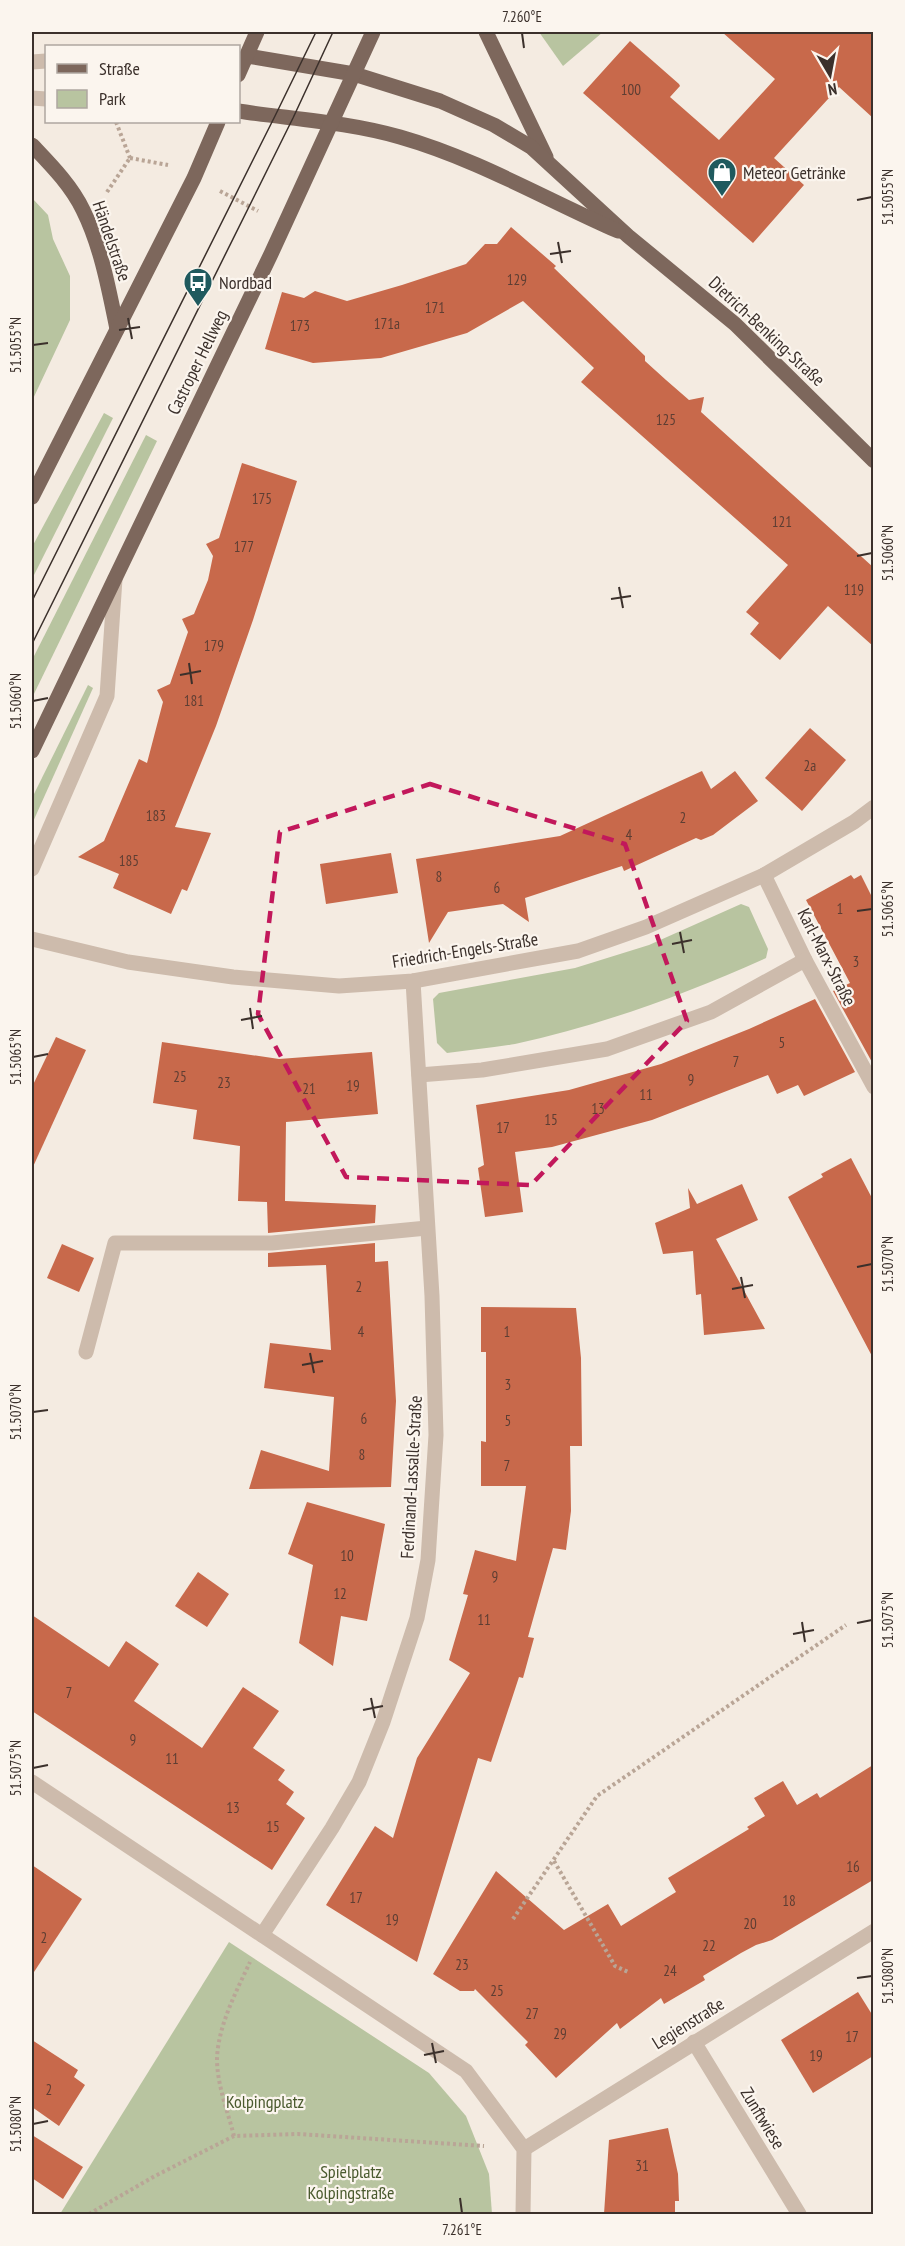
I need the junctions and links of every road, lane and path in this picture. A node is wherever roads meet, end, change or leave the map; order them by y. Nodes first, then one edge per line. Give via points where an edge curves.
1 (257, 32) edge
2 (373, 32) edge
3 (486, 32) edge
4 (243, 56) edge
5 (354, 74) junction
6 (240, 111) edge
7 (116, 123) edge
8 (218, 123) edge
9 (332, 123) junction
10 (32, 145) edge
11 (549, 162) junction
12 (83, 209) junction
13 (628, 236) junction
14 (117, 329) junction
15 (873, 461) edge
16 (32, 497) edge
17 (115, 579) junction
18 (32, 751) edge
19 (873, 807) edge
20 (32, 869) edge
21 (764, 874) junction
22 (32, 939) edge
23 (805, 960) junction
24 (413, 981) junction
25 (419, 1075) junction
26 (873, 1088) edge
27 (427, 1228) junction
28 (86, 1352) dead end
29 (846, 1625) dead end
30 (32, 1782) edge
31 (554, 1861) junction
32 (513, 1919) dead end
33 (873, 1931) edge
34 (262, 1935) junction
35 (628, 1972) dead end
36 (694, 2042) junction
37 (234, 2136) junction
38 (524, 2149) junction
39 (89, 2214) edge
40 (523, 2214) edge
41 (799, 2214) edge

1 - 4 main road
2 - 5 main road, Castroper Hellweg
3 - 11 main road, Dietrich-Benking-Straße
4 - 5 main road, Dietrich-Benking-Straße
5 - 9 main road, Castroper Hellweg
5 - 11 main road, Dietrich-Benking-Straße via 440,101 494,125
6 - 9 main road, Dietrich-Benking-Straße
7 - 12 path via 130,158 105,195
8 - 14 main road
9 - 13 main road, Dietrich-Benking-Straße via 398,136 455,154
9 - 17 main road, Castroper Hellweg
10 - 12 main road, Händelstraße via 55,169
11 - 13 main road, Dietrich-Benking-Straße
12 - 14 main road, Händelstraße via 104,269
13 - 15 main road, Dietrich-Benking-Straße via 735,324
14 - 16 main road
17 - 18 main road, Castroper Hellweg
17 - 20 street, Castroper Hellweg via 107,696
19 - 21 street, Friedrich-Engels-Straße
21 - 23 street, Karl-Marx-Straße
21 - 24 street, Friedrich-Engels-Straße via 646,927 578,951
22 - 24 street, Friedrich-Engels-Straße via 128,962 233,977 339,986
23 - 25 street via 711,1012 607,1049 482,1070
23 - 26 street, Karl-Marx-Straße
24 - 25 street, Ferdinand-Lassalle-Straße
25 - 27 street, Ferdinand-Lassalle-Straße
27 - 28 street via 272,1243 115,1243
27 - 34 street, Ferdinand-Lassalle-Straße via 436,1435 428,1560 417,1618 383,1722 358,1782
29 - 31 path via 597,1797
30 - 34 street
31 - 32 path
31 - 35 path via 615,1966
33 - 36 street, Legienstraße
34 - 37 path via 231,2002 217,2058
34 - 38 street via 466,2071
36 - 38 street, Legienstraße
36 - 41 street, Zunftwiese
37 - 38 path via 298,2134
37 - 39 path
38 - 40 street

